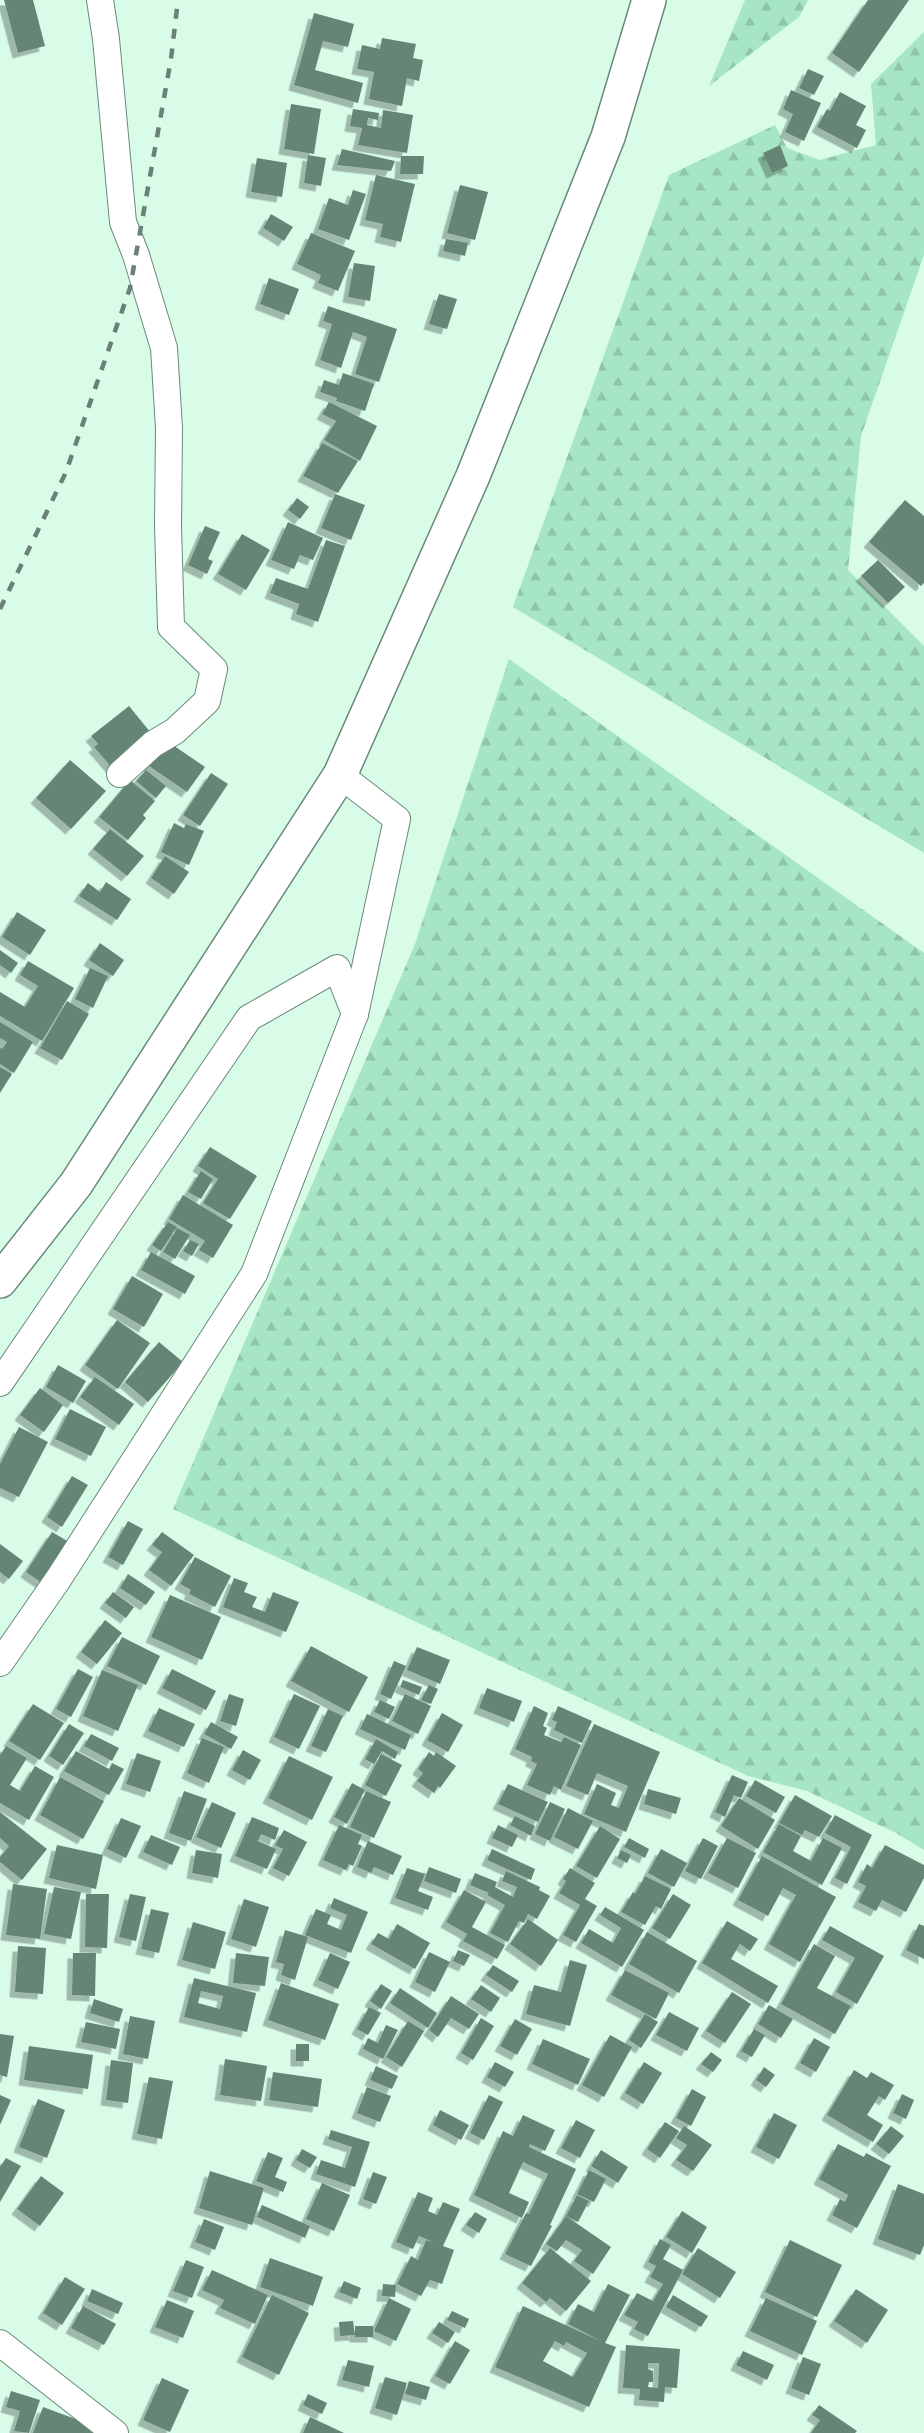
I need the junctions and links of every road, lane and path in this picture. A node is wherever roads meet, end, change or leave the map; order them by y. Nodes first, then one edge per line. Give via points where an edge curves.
1 (100, 0) edge
2 (649, 0) edge
3 (120, 774) dead end
4 (340, 775) junction
5 (355, 1014) junction
6 (0, 1281) edge
7 (0, 1383) edge
8 (0, 1663) edge
9 (0, 2343) edge
10 (115, 2433) edge

1 - 3 street via 123,222 164,348 171,627 214,669 207,701
2 - 4 highway via 608,137 482,454
4 - 5 street via 397,819
4 - 6 highway via 76,1184
5 - 7 street via 337,968 249,1018
5 - 8 street via 254,1274
9 - 10 street

